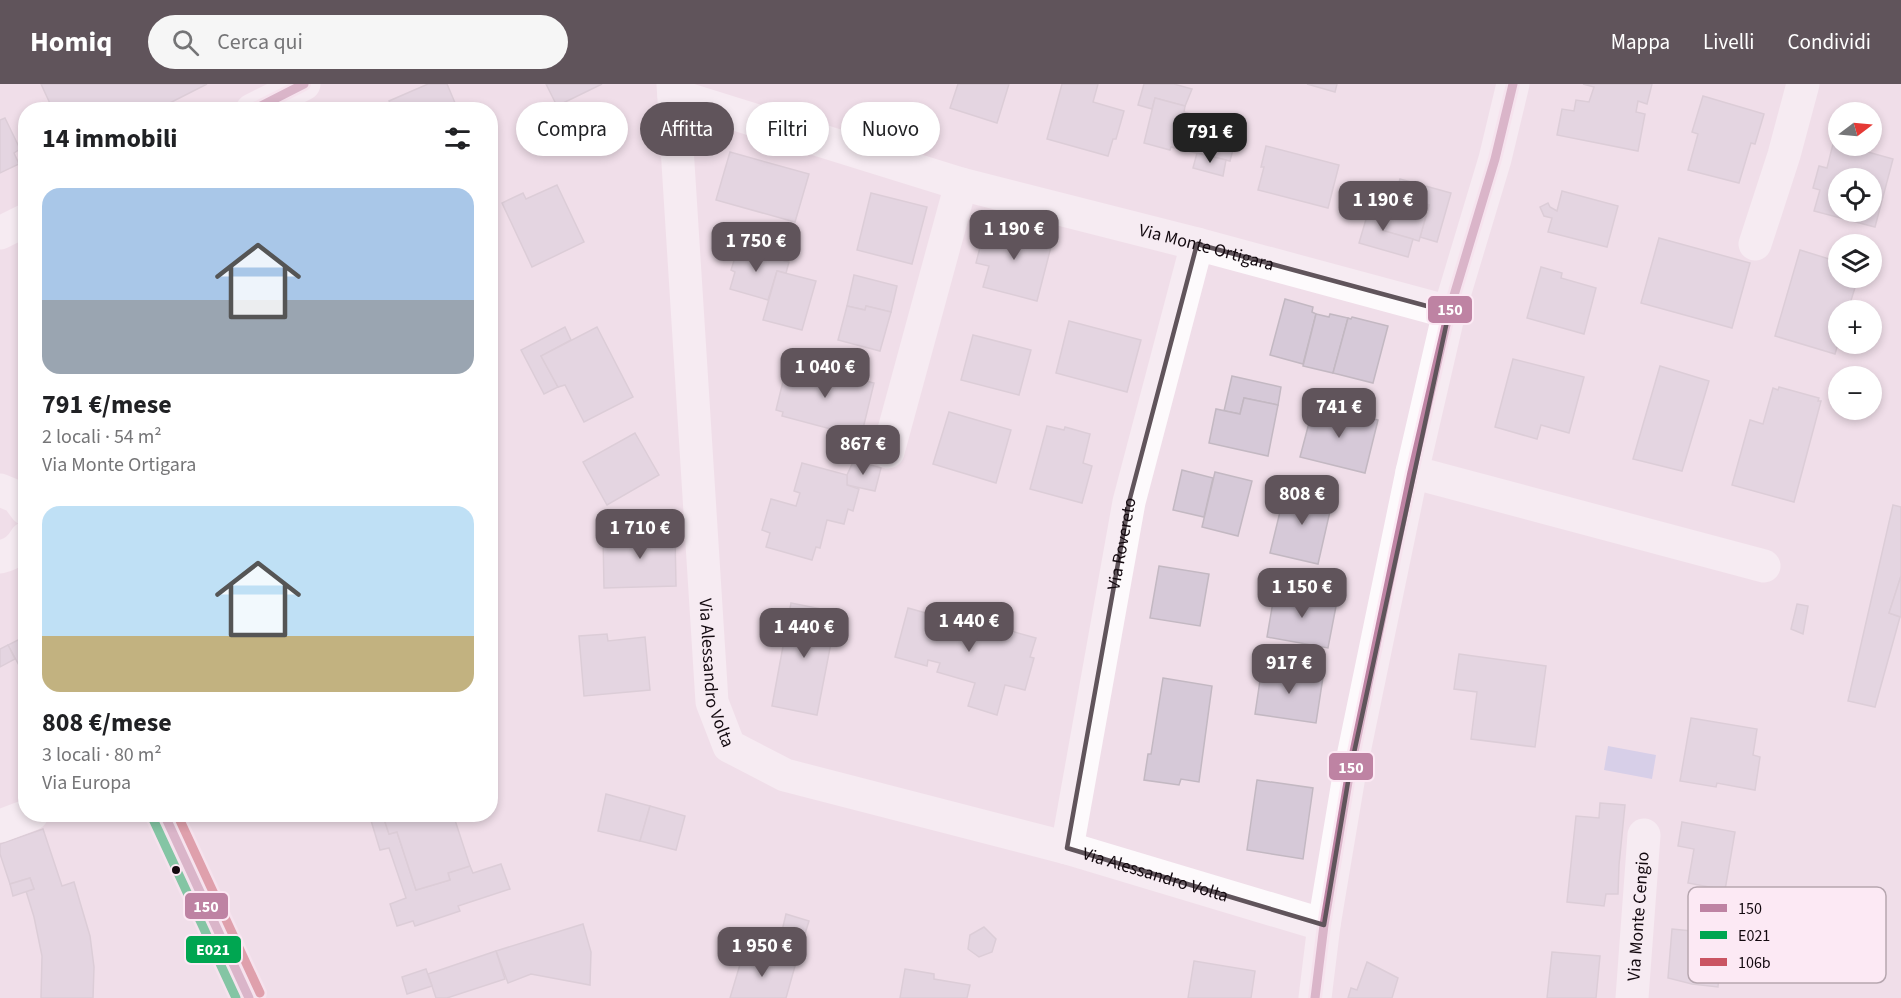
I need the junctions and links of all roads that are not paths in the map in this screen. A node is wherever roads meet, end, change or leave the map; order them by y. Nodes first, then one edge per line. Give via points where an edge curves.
1 (304, 84) edge
2 (1513, 84) edge
3 (1803, 84) edge
4 (674, 90) edge
5 (268, 102) edge
6 (962, 184) junction
7 (18, 224) edge
8 (0, 232) edge
9 (1197, 244) junction
10 (1755, 244) dead end
11 (1449, 312) junction
12 (888, 452) dead end
13 (1412, 472) junction
14 (1764, 566) dead end
15 (18, 819) edge
16 (168, 822) edge
17 (0, 826) edge
18 (1644, 835) dead end
19 (1067, 848) junction
20 (1324, 925) junction
21 (249, 998) edge
22 (1315, 998) edge
23 (1632, 998) edge

1 - 5 street
2 - 11 street
3 - 10 street
4 - 6 street, Via Monte Ortigara
4 - 19 street, Via Alessandro Volta via 712,702 729,746 785,775
6 - 9 street, Via Monte Ortigara
6 - 12 street
7 - 8 street
9 - 11 street, Via Monte Ortigara
9 - 19 street, Via Rovereto via 1129,502
11 - 13 street
13 - 14 street
13 - 20 street via 1349,776
15 - 17 street
16 - 21 street
18 - 23 street, Via Monte Cengio
19 - 20 street, Via Alessandro Volta
20 - 22 street

